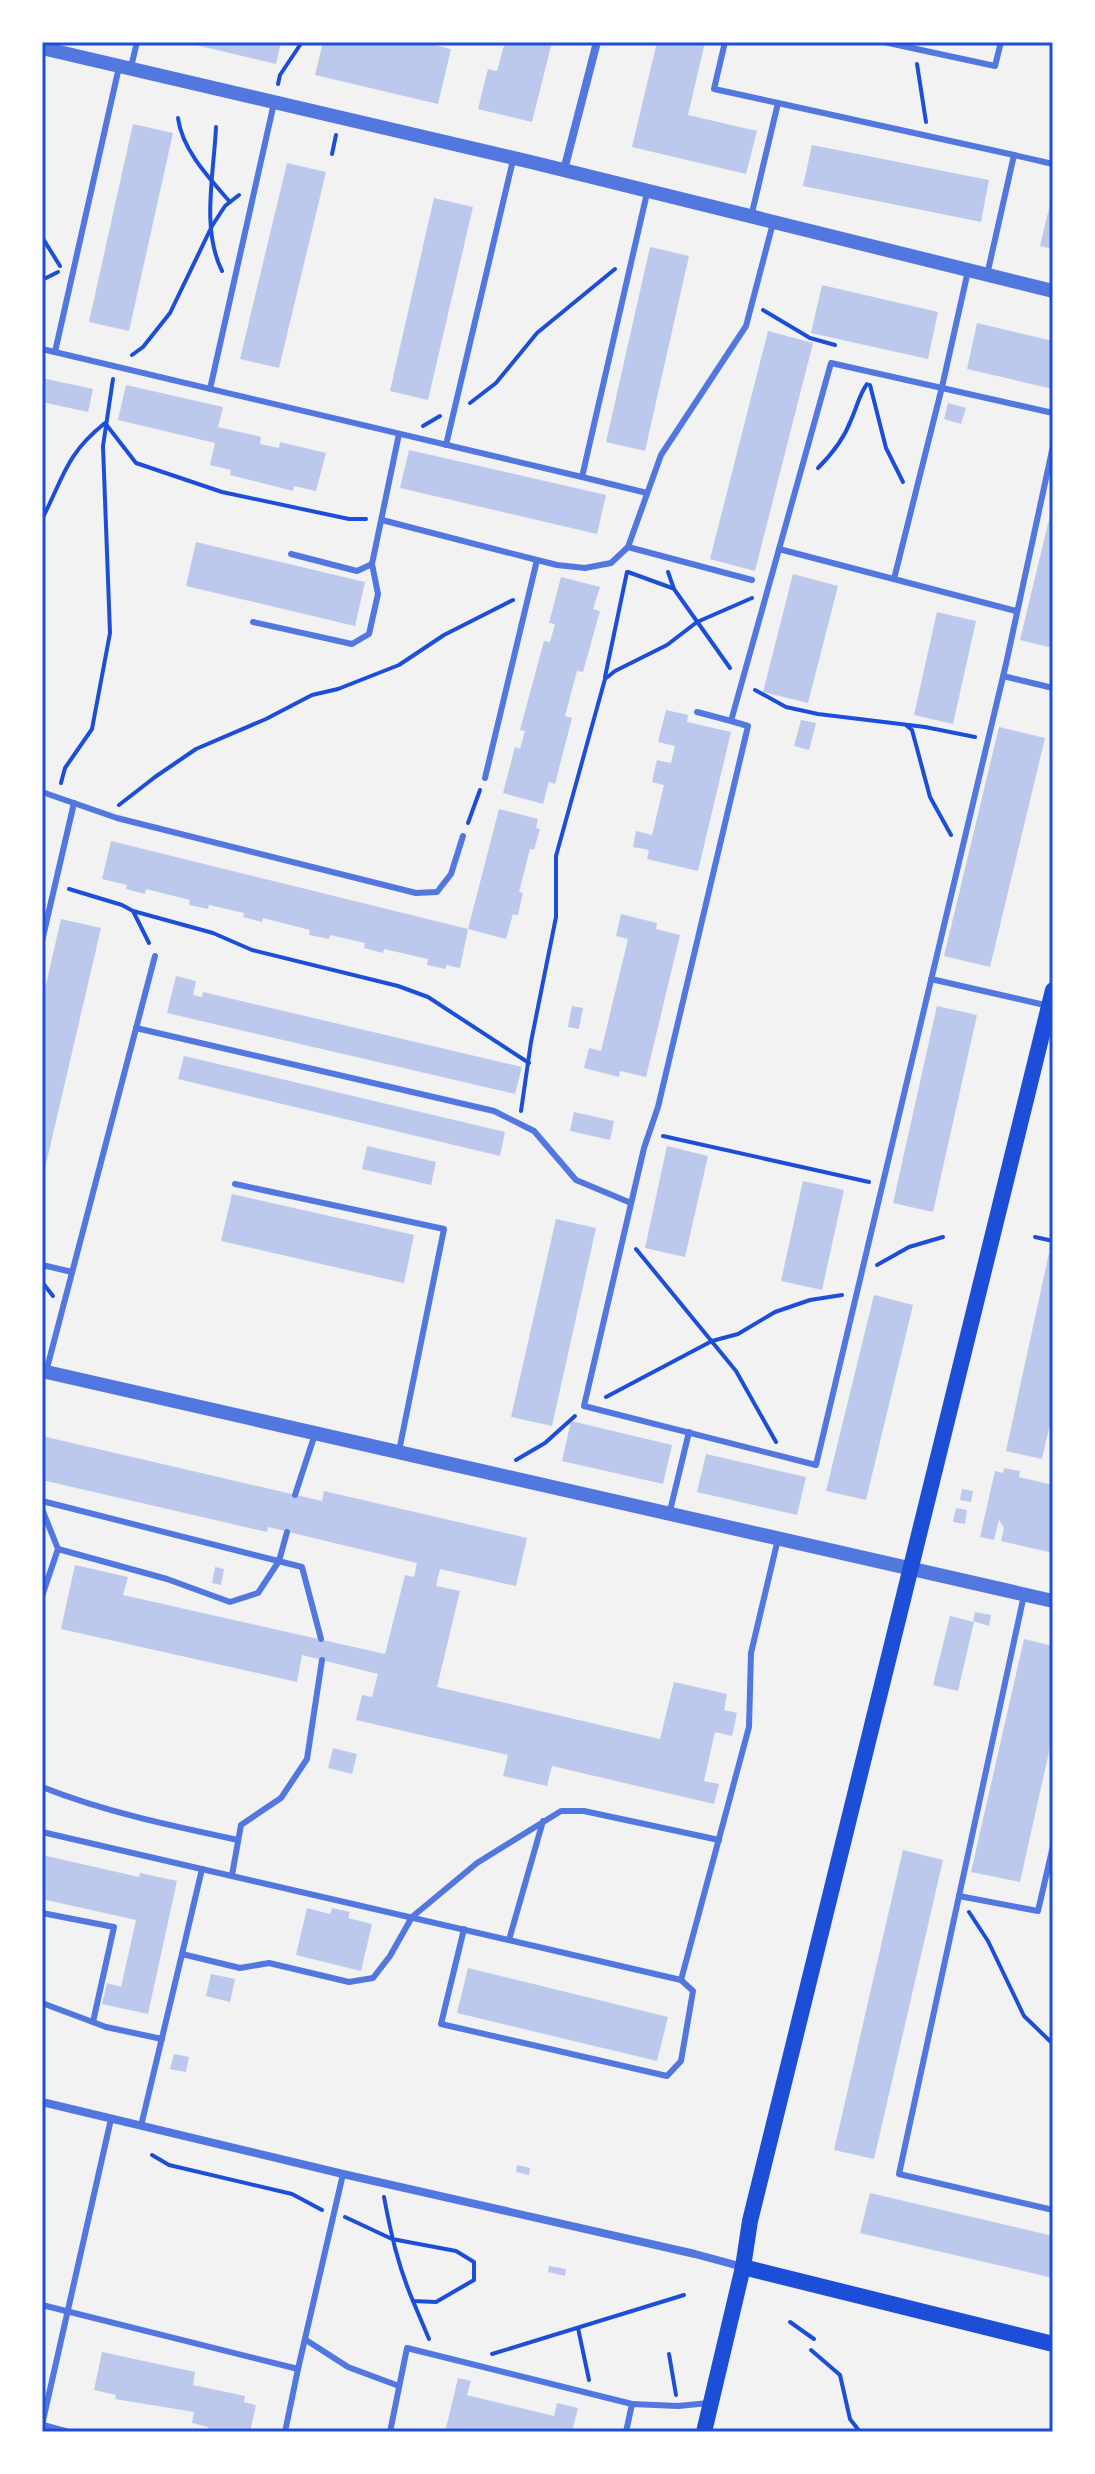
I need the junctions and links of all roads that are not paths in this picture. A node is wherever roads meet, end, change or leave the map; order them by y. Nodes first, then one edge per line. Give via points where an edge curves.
1 (137, 42) edge
2 (597, 42) edge
3 (725, 42) edge
4 (884, 42) edge
5 (1001, 42) edge
6 (42, 49) edge
7 (125, 68) junction
8 (274, 102) junction
9 (778, 103) junction
10 (1014, 155) junction
11 (514, 158) junction
12 (1053, 164) edge
13 (564, 170) junction
14 (647, 193) junction
15 (751, 217) junction
16 (773, 223) junction
17 (968, 271) junction
18 (987, 275) junction
19 (1053, 291) edge
20 (42, 349) edge
21 (55, 352) junction
22 (942, 387) junction
23 (210, 389) junction
24 (1053, 413) edge
25 (399, 434) junction
26 (446, 445) junction
27 (1053, 446) edge
28 (582, 477) junction
29 (647, 493) junction
30 (382, 520) junction
31 (628, 547) junction
32 (779, 549) junction
33 (291, 554) dead end
34 (537, 560) junction
35 (372, 564) junction
36 (894, 579) junction
37 (752, 580) dead end
38 (1016, 611) junction
39 (253, 622) dead end
40 (1003, 676) junction
41 (1053, 688) edge
42 (697, 712) dead end
43 (731, 721) junction
44 (485, 778) road end
45 (42, 792) edge
46 (74, 803) junction
47 (463, 836) road end
48 (42, 941) edge
49 (155, 956) road end
50 (931, 979) junction
51 (1052, 1001) edge
52 (136, 1028) junction
53 (235, 1184) dead end
54 (631, 1203) junction
55 (42, 1265) edge
56 (72, 1272) junction
57 (44, 1372) edge
58 (689, 1432) junction
59 (315, 1434) junction
60 (399, 1453) junction
61 (295, 1495) dead end
62 (42, 1501) edge
63 (42, 1509) edge
64 (669, 1515) junction
65 (287, 1532) dead end
66 (778, 1539) junction
67 (58, 1549) junction
68 (279, 1561) junction
69 (910, 1569) junction
70 (1024, 1595) junction
71 (42, 1596) edge
72 (1053, 1601) edge
73 (321, 1639) dead end
74 (322, 1660) dead end
75 (42, 1787) edge
76 (543, 1821) junction
77 (42, 1832) edge
78 (238, 1840) junction
79 (719, 1840) junction
80 (1053, 1846) edge
81 (202, 1869) junction
82 (232, 1875) junction
83 (959, 1896) junction
84 (42, 1913) edge
85 (412, 1917) junction
86 (464, 1929) junction
87 (509, 1940) junction
88 (182, 1954) junction
89 (681, 1980) junction
90 (42, 2003) edge
91 (93, 2022) junction
92 (162, 2039) junction
93 (42, 2102) edge
94 (111, 2119) junction
95 (141, 2126) junction
96 (343, 2174) junction
97 (1053, 2210) edge
98 (743, 2267) junction
99 (42, 2305) edge
100 (68, 2311) junction
101 (306, 2340) junction
102 (1053, 2344) edge
103 (298, 2369) junction
104 (399, 2386) junction
105 (710, 2403) junction
106 (632, 2404) junction
107 (43, 2425) edge
108 (69, 2432) edge
109 (285, 2432) edge
110 (390, 2432) edge
111 (626, 2432) edge
112 (704, 2432) edge

1 - 7 lane
2 - 13 street
3 - 9 lane via 714,89
4 - 5 lane via 995,66
6 - 7 street
7 - 8 street
7 - 21 lane
8 - 11 street
8 - 23 lane
9 - 10 lane
9 - 15 lane
10 - 12 lane
10 - 18 lane
11 - 13 street
11 - 26 lane
13 - 14 street
14 - 15 street
14 - 28 lane
15 - 16 street
16 - 17 street
16 - 29 lane via 746,326 661,455
17 - 18 street
17 - 22 lane
18 - 19 street
20 - 21 lane
21 - 23 lane
22 - 24 lane
22 - 32 lane via 831,363
22 - 36 lane
23 - 25 lane
25 - 26 lane
25 - 30 lane
26 - 28 lane
27 - 38 lane
28 - 29 lane
29 - 31 lane
30 - 34 lane
30 - 35 lane
31 - 34 lane via 611,563 594,566
31 - 37 lane
32 - 36 lane
32 - 43 lane
33 - 35 lane via 357,571
34 - 44 lane
35 - 39 lane via 378,594 369,634 352,644
36 - 38 lane
38 - 40 lane
40 - 41 lane
40 - 50 lane
42 - 43 lane
43 - 54 lane via 748,726
45 - 46 lane
46 - 47 lane via 416,893 437,892 451,874
46 - 48 lane
49 - 52 lane
50 - 51 lane
50 - 58 lane via 816,1465
51 - 69 main road
52 - 54 lane via 494,1111 534,1131 576,1180
52 - 56 lane
53 - 60 lane via 444,1229
54 - 58 lane via 584,1406
55 - 56 lane
56 - 57 lane
57 - 59 street
58 - 64 lane
59 - 60 street
59 - 61 lane
60 - 64 street
62 - 68 lane
63 - 67 lane
64 - 66 street
65 - 68 lane
66 - 69 street
66 - 79 lane via 751,1653 749,1727
67 - 68 lane via 230,1602 258,1593
67 - 71 lane
68 - 73 lane via 302,1567
69 - 70 street
69 - 98 main road
70 - 72 street
70 - 83 lane
74 - 78 lane via 307,1759 281,1798 241,1825
75 - 78 lane via 149,1821
76 - 79 lane via 561,1811 584,1811
76 - 85 lane via 477,1863
76 - 87 lane
77 - 81 lane
78 - 82 lane
79 - 89 lane
80 - 83 lane via 1038,1911
81 - 82 lane
81 - 88 lane
82 - 85 lane
83 - 97 lane via 899,2174
84 - 91 lane via 114,1927
85 - 86 lane
85 - 88 lane via 373,1978 349,1982 269,1963 240,1968
86 - 87 lane
86 - 89 lane via 441,2024 667,2076 681,2061 688,2027 693,1991
87 - 89 lane
88 - 92 lane
90 - 91 lane
91 - 92 lane
92 - 95 lane
93 - 94 street
94 - 95 street
94 - 100 lane
95 - 96 street
96 - 98 street
96 - 101 lane
98 - 102 main road
98 - 105 main road
99 - 100 lane
100 - 103 lane
100 - 107 lane
101 - 103 lane
101 - 104 lane via 348,2367
103 - 109 lane
104 - 106 lane via 407,2348
104 - 110 lane
105 - 106 lane
105 - 112 main road
106 - 111 lane
107 - 108 lane

